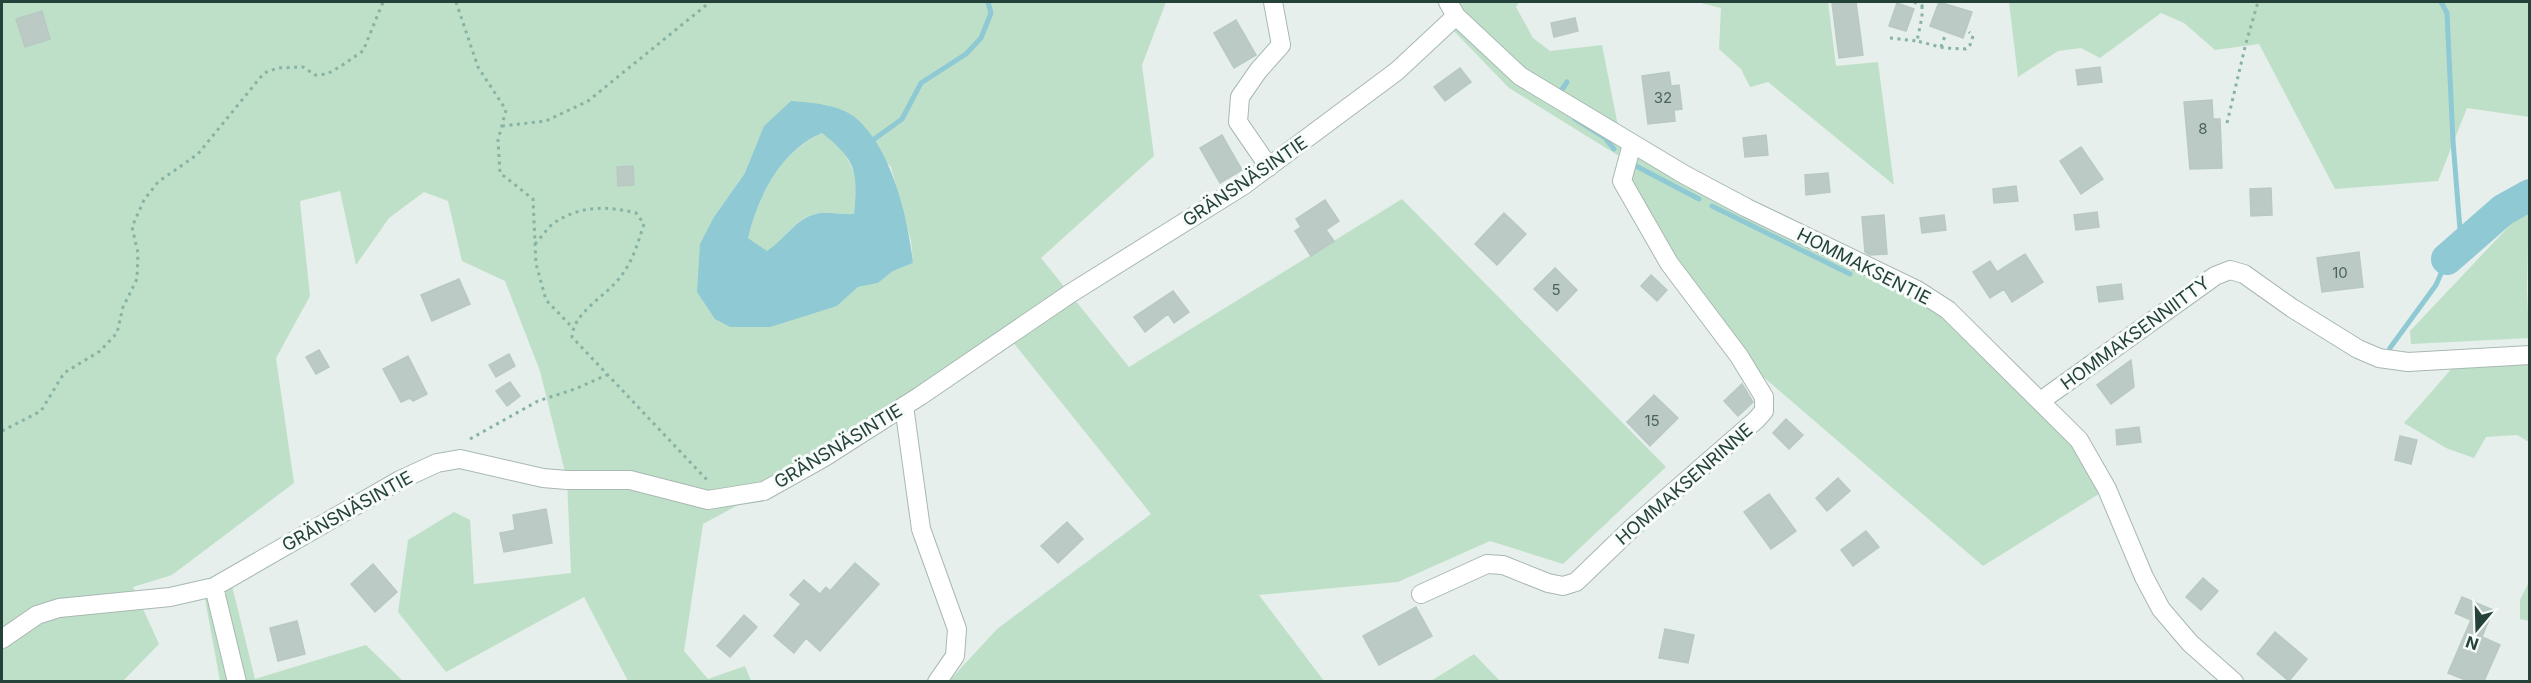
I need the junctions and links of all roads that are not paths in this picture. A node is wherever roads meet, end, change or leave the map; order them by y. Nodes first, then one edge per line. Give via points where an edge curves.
1 (1273, 2) edge
2 (1452, 9) edge
3 (1632, 144) junction
4 (1269, 166) junction
5 (2529, 355) edge
6 (2042, 400) junction
7 (904, 406) junction
8 (214, 587) junction
9 (1421, 594) dead end
10 (2, 639) edge
11 (237, 681) edge
12 (937, 681) edge
13 (2234, 681) edge

1 - 4 street via 1281,45 1240,97 1238,122
2 - 3 street, HOMMAKSENTIE via 1520,76
2 - 4 street, GRÄNSNÄSINTIE via 1397,71
3 - 6 street, HOMMAKSENTIE via 1925,295 1948,310
3 - 9 street, HOMMAKSENRINNE via 1622,181 1670,263 1764,396 1764,411 1576,582 1563,586 1503,565 1486,564
4 - 7 street, GRÄNSNÄSINTIE
5 - 6 street, HOMMAKSENNIITTY via 2408,362 2379,358 2292,309 2244,274 2230,270 2215,276
6 - 13 street, HOMMAKSENTIE via 2079,440 2107,489 2161,609 2190,643
7 - 8 street, GRÄNSNÄSINTIE via 764,491 708,500 630,480 543,478 460,459 437,463 400,480
7 - 12 street via 921,529 957,629 955,656
8 - 10 street, GRÄNSNÄSINTIE via 170,597 59,608 37,615
8 - 11 street

